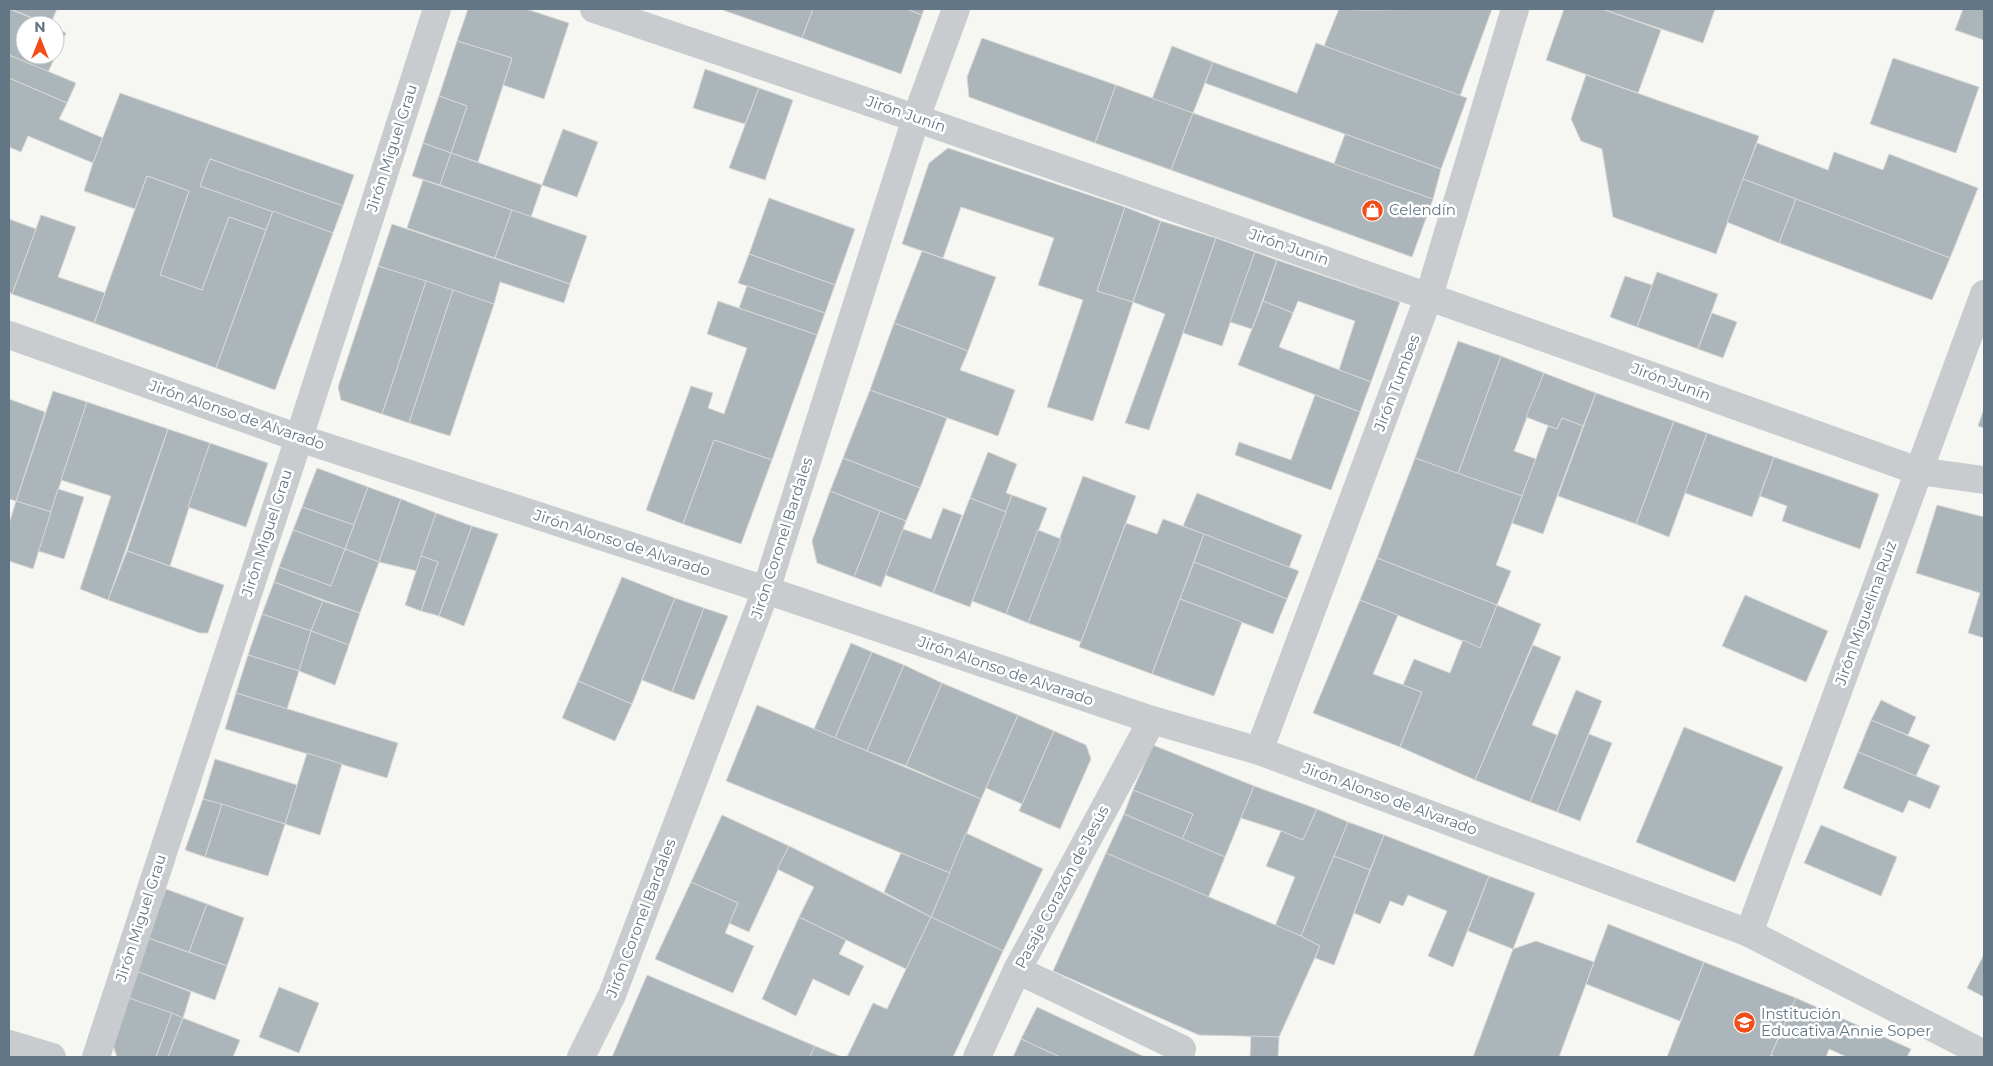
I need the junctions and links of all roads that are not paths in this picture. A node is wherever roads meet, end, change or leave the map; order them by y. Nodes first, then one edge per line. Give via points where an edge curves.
1 (437, 9) edge
2 (594, 9) edge
3 (956, 9) edge
4 (1515, 9) edge
5 (916, 118) junction
6 (1984, 294) edge
7 (1430, 296) junction
8 (9, 335) edge
9 (299, 438) junction
10 (1918, 471) junction
11 (1984, 480) edge
12 (766, 590) junction
13 (1152, 720) junction
14 (1258, 751) junction
15 (1749, 933) junction
16 (1017, 970) junction
17 (9, 1044) edge
18 (1984, 1054) edge
19 (52, 1057) edge
20 (96, 1057) edge
21 (581, 1057) edge
22 (977, 1057) edge
23 (1180, 1057) edge

1 - 9 street, Jirón Miguel Grau
2 - 5 street, Jirón Junín
3 - 5 street, Jirón Coronel Bardales
4 - 7 street, Jirón Tumbes
5 - 7 street, Jirón Junín
5 - 12 street, Jirón Coronel Bardales
6 - 10 street, Jirón Miguelina Ruiz
7 - 10 street, Jirón Junín
7 - 14 street, Jirón Tumbes
8 - 9 street, Jirón Alonso de Alvarado
9 - 12 street, Jirón Alonso de Alvarado
9 - 20 street, Jirón Miguel Grau
10 - 11 street, Jirón Junín
10 - 15 street, Jirón Miguelina Ruiz
12 - 13 street, Jirón Alonso de Alvarado
12 - 21 street, Jirón Coronel Bardales via 612,995
13 - 14 street, Jirón Alonso de Alvarado
13 - 16 street, Pasaje Corazón de Jesús
14 - 15 street, Jirón Alonso de Alvarado
15 - 18 street, Jirón Alonso de Alvarado
16 - 22 street, Pasaje Corazón de Jesús
16 - 23 street via 1182,1050
17 - 19 street

